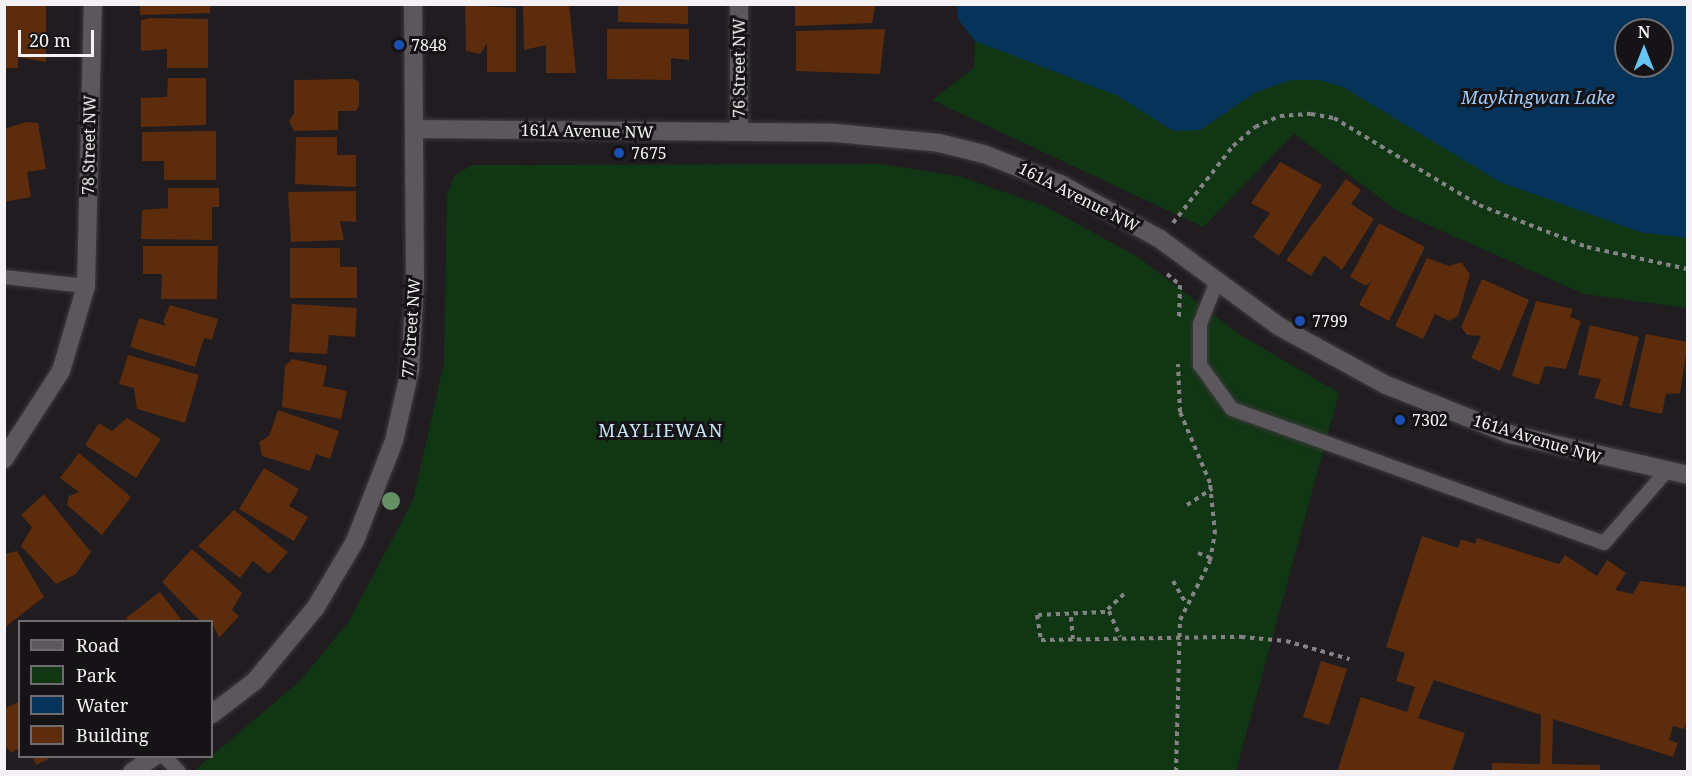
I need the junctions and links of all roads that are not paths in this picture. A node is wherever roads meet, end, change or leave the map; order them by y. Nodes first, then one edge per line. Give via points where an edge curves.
1 (93, 4) edge
2 (413, 4) edge
3 (739, 4) edge
4 (414, 129) junction
5 (739, 132) junction
6 (4, 277) edge
7 (1217, 281) junction
8 (86, 286) junction
9 (7, 458) edge
10 (1664, 474) junction
11 (1688, 475) edge
12 (213, 713) edge
13 (152, 758) edge
14 (166, 758) edge
15 (132, 771) edge
16 (179, 771) edge

1 - 8 street, 78 Street NW
2 - 4 street, 77 Street NW
3 - 5 street, 76 Street NW
4 - 5 street, 161A Avenue NW
4 - 12 street, 77 Street NW via 410,370 394,441 356,541 316,607 255,681
5 - 7 street, 161A Avenue NW via 887,135 984,154 1060,184 1160,239
6 - 8 lane
7 - 10 street, 161A Avenue NW via 1320,351 1443,410 1509,434
7 - 10 lane via 1200,324 1200,365 1232,409 1604,543
8 - 9 street, 78 Street NW via 61,371
10 - 11 street, 161A Avenue NW
13 - 15 street
14 - 16 lane

